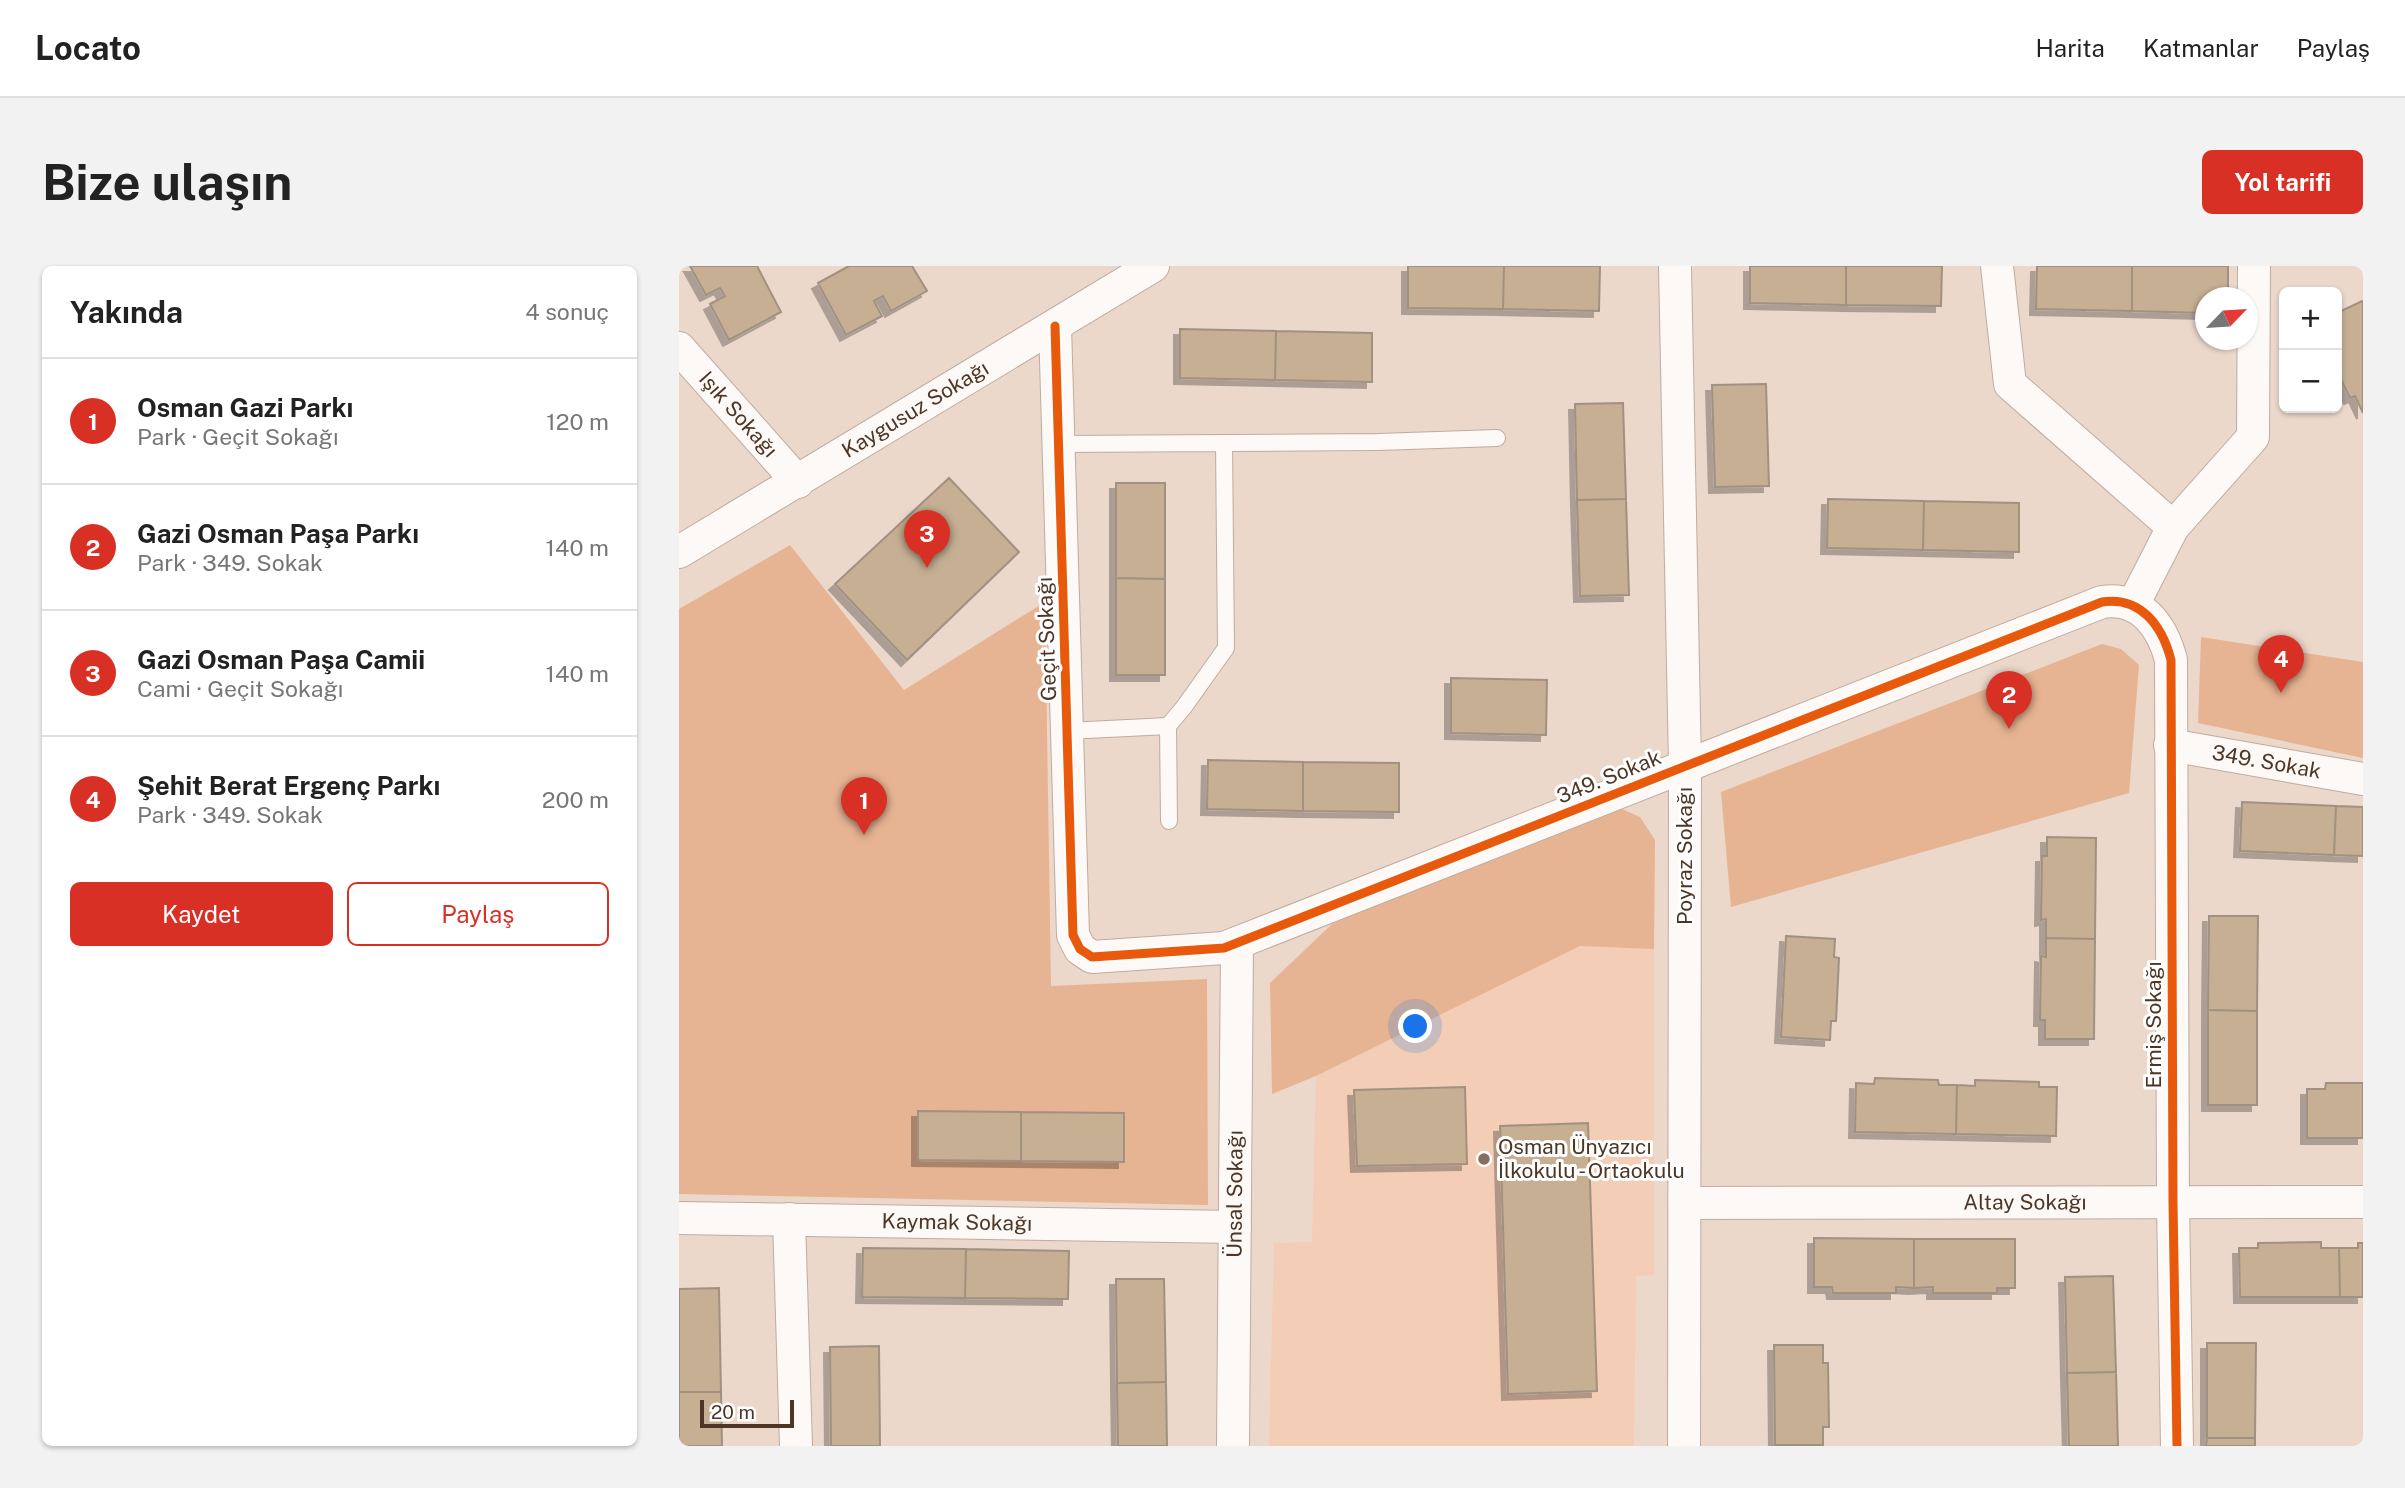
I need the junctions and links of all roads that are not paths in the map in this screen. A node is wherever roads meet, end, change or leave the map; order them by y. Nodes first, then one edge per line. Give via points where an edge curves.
1 (1153, 266) edge
2 (1675, 266) edge
3 (1997, 266) edge
4 (2254, 266) edge
5 (1055, 326) junction
6 (679, 348) edge
7 (1497, 438) dead end
8 (1224, 443) junction
9 (1058, 444) junction
10 (798, 482) junction
11 (2173, 527) junction
12 (679, 552) edge
13 (2138, 608) junction
14 (1168, 726) junction
15 (1067, 731) junction
16 (2170, 745) junction
17 (1685, 766) junction
18 (2363, 779) edge
19 (1168, 821) dead end
20 (1237, 943) junction
21 (1080, 949) joint
22 (2173, 1202) junction
23 (2363, 1202) edge
24 (1685, 1203) junction
25 (679, 1218) edge
26 (789, 1219) junction
27 (1235, 1227) junction
28 (796, 1446) edge
29 (1233, 1446) edge
30 (1684, 1446) edge
31 (2177, 1446) edge

1 - 5 street, Kaygusuz Sokağı
2 - 17 street, Poyraz Sokağı
3 - 11 street via 2010,384
4 - 11 street via 2253,437
5 - 9 street, Geçit Sokağı
5 - 10 street, Kaygusuz Sokağı
6 - 10 street, Işık Sokağı
7 - 8 lane
8 - 9 lane
8 - 14 lane via 1226,648
9 - 15 street, Geçit Sokağı
10 - 12 street, Kaygusuz Sokağı
11 - 13 street
13 - 16 street, Ermiş Sokağı via 2162,634 2171,660
13 - 17 street, 349. Sokak via 2118,600 2102,601
14 - 15 lane
14 - 19 lane
15 - 21 street, Geçit Sokağı via 1073,935
16 - 18 street, 349. Sokak
16 - 22 street, Ermiş Sokağı
17 - 20 street, 349. Sokak
17 - 24 street, Poyraz Sokağı
20 - 21 street, 349. Sokak via 1224,948 1092,957
20 - 27 street, Ünsal Sokağı
22 - 23 street, Altay Sokağı
22 - 24 street, Altay Sokağı
22 - 31 street, Ermiş Sokağı
24 - 30 street, Poyraz Sokağı
25 - 26 street, Kaymak Sokağı
26 - 27 street, Kaymak Sokağı
26 - 28 street
27 - 29 street, Ünsal Sokağı

